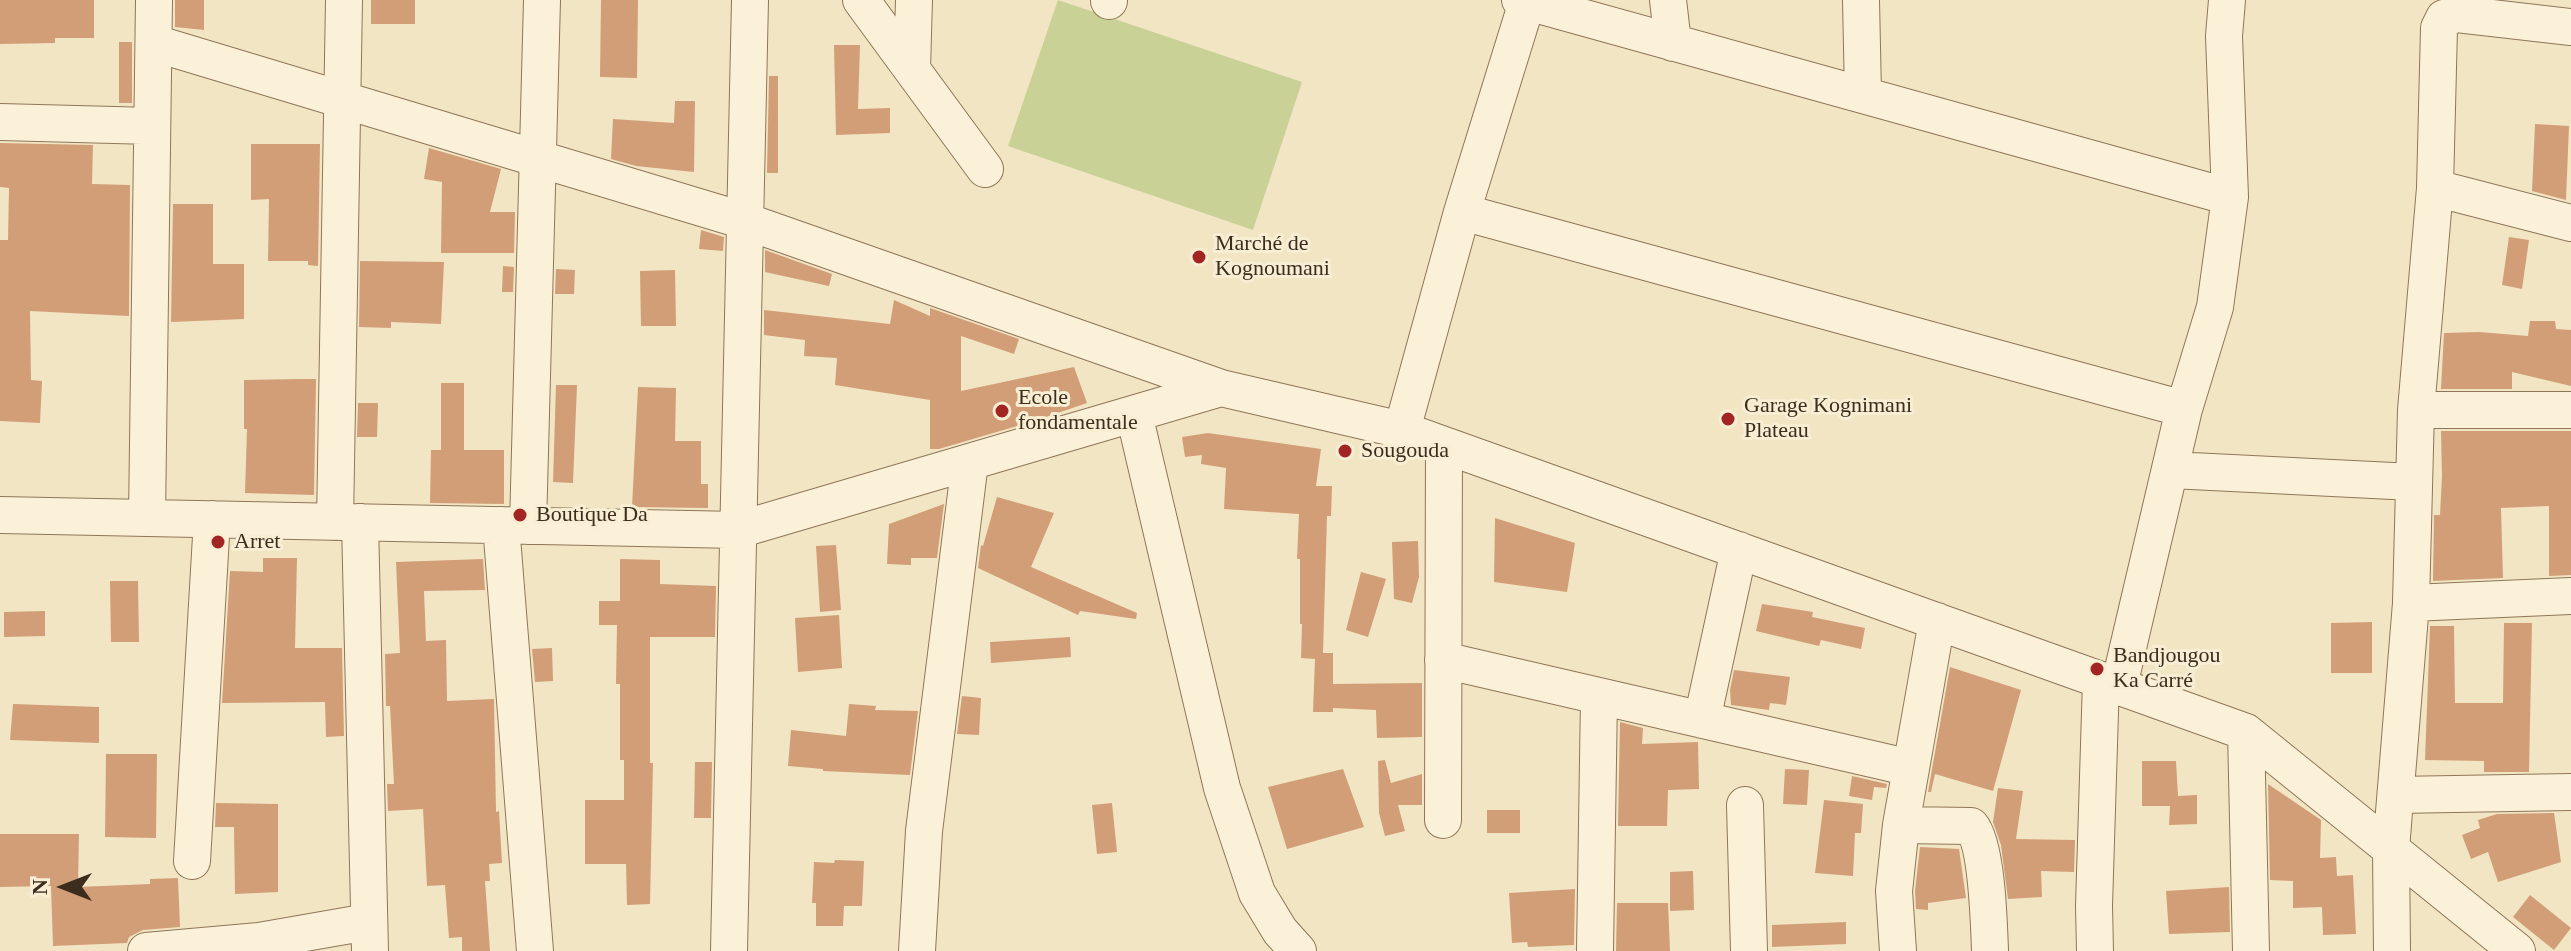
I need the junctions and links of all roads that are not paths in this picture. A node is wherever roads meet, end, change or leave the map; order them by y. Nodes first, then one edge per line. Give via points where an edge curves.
1 (154, 0) edge
2 (344, 0) edge
3 (542, 0) edge
4 (750, 0) edge
5 (861, 0) edge
6 (914, 0) edge
7 (1668, 0) edge
8 (1861, 0) edge
9 (2227, 0) edge
10 (1524, 1) edge
11 (2458, 7) edge
12 (2571, 27) edge
13 (154, 43) junction
14 (1673, 43) junction
15 (912, 69) junction
16 (1863, 94) junction
17 (342, 101) junction
18 (0, 122) edge
19 (152, 126) junction
20 (538, 160) junction
21 (985, 169) dead end
22 (2435, 188) junction
23 (2230, 197) junction
24 (1462, 212) junction
25 (745, 221) junction
26 (2571, 223) edge
27 (1221, 388) junction
28 (2184, 409) junction
29 (2416, 410) junction
30 (2571, 410) edge
31 (1134, 414) junction
32 (1402, 430) junction
33 (1444, 445) junction
34 (970, 462) junction
35 (2171, 470) junction
36 (2413, 482) junction
37 (0, 515) edge
38 (147, 518) junction
39 (212, 519) junction
40 (348, 522) junction
41 (515, 526) junction
42 (738, 530) junction
43 (1739, 550) junction
44 (2571, 596) edge
45 (2411, 603) junction
46 (1937, 621) junction
47 (1443, 660) junction
48 (2110, 683) junction
49 (1599, 697) junction
50 (1702, 720) junction
51 (2246, 732) junction
52 (1911, 768) junction
53 (2571, 792) edge
54 (2396, 795) junction
55 (1745, 805) dead end
56 (1443, 820) dead end
57 (1901, 825) junction
58 (2391, 849) junction
59 (192, 861) dead end
60 (369, 936) edge
61 (2485, 937) edge
62 (259, 946) edge
63 (146, 951) edge
64 (535, 951) edge
65 (729, 951) edge
66 (917, 951) edge
67 (1298, 951) edge
68 (1595, 951) edge
69 (1749, 951) edge
70 (1898, 951) edge
71 (1990, 951) edge
72 (2095, 951) edge
73 (2251, 951) edge
74 (2392, 951) edge
75 (2517, 951) edge

1 - 13 street
2 - 17 street
3 - 20 street
4 - 25 street
5 - 15 street
6 - 15 street
7 - 14 street
8 - 16 street
9 - 23 street
10 - 14 street
10 - 24 street
11 - 12 street
11 - 22 street via 2439,28
13 - 17 street
13 - 19 street
14 - 16 street
15 - 21 street
16 - 23 street
17 - 20 street
17 - 40 street
18 - 19 street
19 - 38 street
20 - 25 street
20 - 41 street
22 - 26 street
22 - 29 street
23 - 28 street via 2215,307
24 - 28 street
24 - 32 street
25 - 27 street
25 - 42 street
27 - 31 street
27 - 32 street
28 - 35 street
29 - 30 street
29 - 36 street
31 - 34 street
31 - 67 street via 1222,788 1257,893
32 - 33 street
33 - 43 street
33 - 47 street
34 - 42 street
34 - 66 street via 924,831
35 - 36 street
35 - 48 street
36 - 45 street
37 - 38 street
38 - 39 street
39 - 40 street
39 - 59 street
40 - 41 street
40 - 60 street
41 - 42 street
41 - 64 street
42 - 65 street
43 - 46 street
43 - 50 street
44 - 45 street
45 - 54 street
46 - 48 street
46 - 52 street
47 - 49 street
47 - 56 street
48 - 51 street
48 - 72 street
49 - 50 street
49 - 68 street
50 - 52 street
51 - 58 street
51 - 73 street
52 - 57 street
53 - 54 street
54 - 58 street
55 - 69 street
57 - 70 street via 1894,891
57 - 71 street via 1971,826 1977,833
58 - 61 street
58 - 74 street
60 - 62 street
61 - 75 street
62 - 63 street

